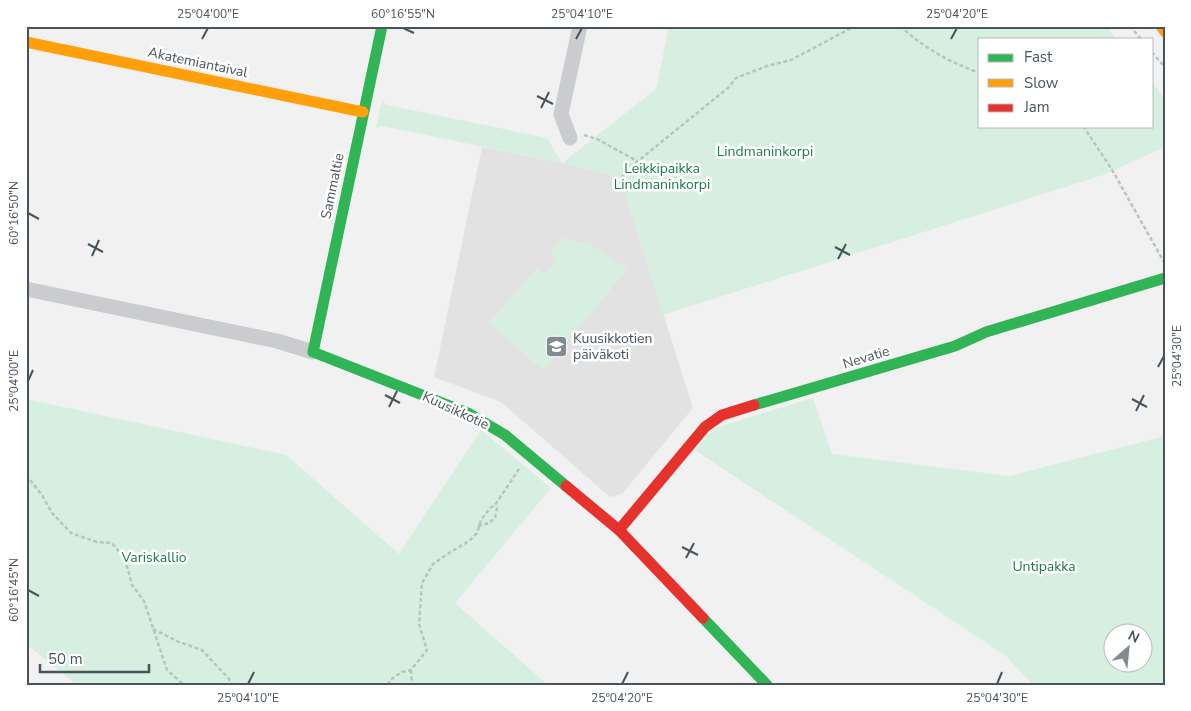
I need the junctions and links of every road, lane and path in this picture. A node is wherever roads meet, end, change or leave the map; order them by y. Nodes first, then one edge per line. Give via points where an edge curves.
1 (382, 26) edge
2 (580, 26) edge
3 (855, 26) edge
4 (900, 26) edge
5 (1130, 26) edge
6 (1161, 26) edge
7 (1165, 32) edge
8 (1140, 38) edge
9 (26, 42) edge
10 (1154, 54) edge
11 (1165, 64) edge
12 (978, 72) edge
13 (363, 112) junction
14 (1084, 128) edge
15 (568, 133) joint
16 (637, 161) junction
17 (622, 177) dead end
18 (1165, 263) edge
19 (1165, 278) edge
20 (26, 289) edge
21 (312, 352) junction
22 (531, 456) junction
23 (26, 475) edge
24 (495, 505) junction
25 (478, 526) junction
26 (619, 530) junction
27 (153, 629) junction
28 (411, 670) junction
29 (184, 685) edge
30 (232, 685) edge
31 (388, 685) edge
32 (412, 685) edge
33 (767, 685) edge

1 - 13 street, Sammaltie
2 - 15 street via 560,114
3 - 16 path via 791,60 736,78 728,88
4 - 12 path via 939,56
5 - 8 path
6 - 7 street
9 - 13 street, Akatemiantaival
10 - 11 path
13 - 21 street, Sammaltie
14 - 18 path
15 - 16 path via 596,139
16 - 17 path
19 - 26 street, Nevatie via 986,332 955,346 722,415 705,427
20 - 21 street, Kuusikkotie via 277,341
21 - 22 street, Kuusikkotie via 468,413 489,424
22 - 24 path via 524,461
22 - 26 street, Kuusikkotie
23 - 27 path via 70,533 112,544 126,559 132,585 144,602
24 - 25 path
24 - 25 path via 495,518
25 - 28 path via 477,533 469,541 433,564 422,583 419,624 427,650
26 - 33 street, Kuusikkotie
27 - 29 path via 167,670
27 - 30 path via 202,650
28 - 31 path via 396,676
28 - 32 path

